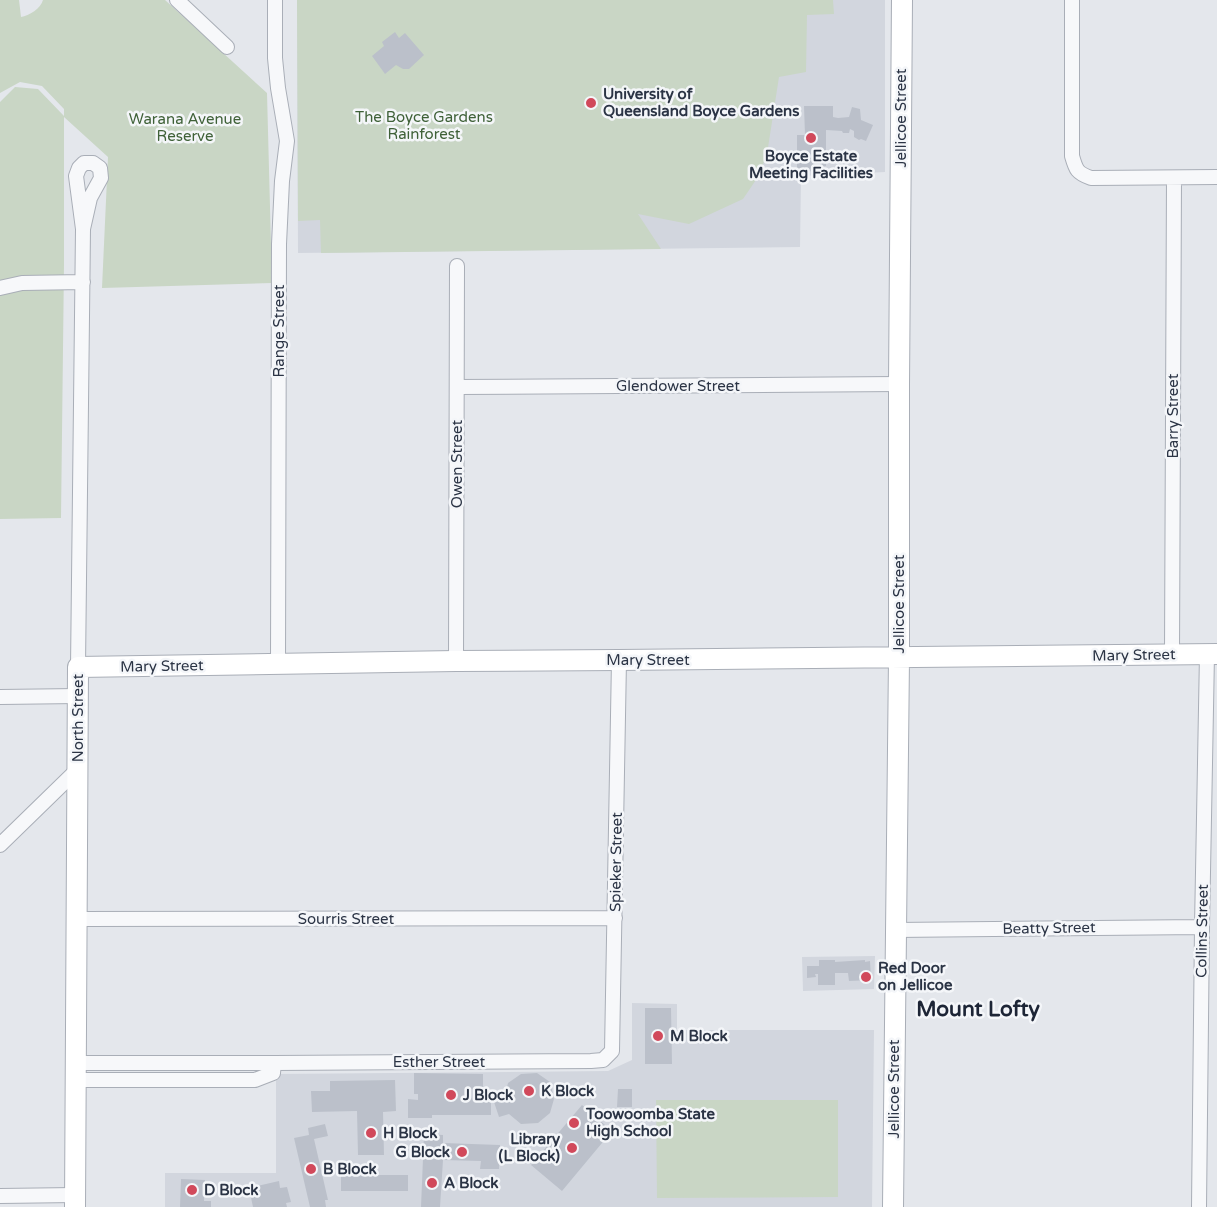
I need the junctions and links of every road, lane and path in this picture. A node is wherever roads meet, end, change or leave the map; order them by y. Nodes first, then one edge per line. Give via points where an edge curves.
1 (177, 0) edge
2 (275, 0) edge
3 (902, 0) edge
4 (1072, 0) edge
5 (227, 47) dead end
6 (1217, 177) edge
7 (1174, 178) junction
8 (83, 229) dead end
9 (457, 266) dead end
10 (83, 282) junction
11 (0, 288) edge
12 (899, 384) junction
13 (457, 387) junction
14 (1172, 654) junction
15 (1212, 654) edge
16 (899, 657) junction
17 (619, 660) junction
18 (456, 661) junction
19 (278, 664) junction
20 (78, 667) junction
21 (78, 696) junction
22 (0, 697) edge
23 (77, 770) junction
24 (0, 845) edge
25 (615, 918) junction
26 (76, 919) junction
27 (1202, 927) junction
28 (895, 930) junction
29 (603, 1060) joint
30 (76, 1071) junction
31 (0, 1196) edge
32 (75, 1201) edge
33 (893, 1207) edge
34 (1199, 1207) edge

1 - 5 street
2 - 19 street, Range Street via 275,58 287,141 279,244
3 - 12 street, Jellicoe Street
4 - 7 street via 1075,167 1091,178
6 - 7 street
7 - 14 street, Barry Street
8 - 10 street, North Street
9 - 13 street, Owen Street
10 - 11 street via 22,283
10 - 20 street, North Street
12 - 13 street, Glendower Street
12 - 16 street, Jellicoe Street
13 - 18 street, Owen Street
14 - 15 street, Mary Street
14 - 16 street, Mary Street
15 - 27 street, Collins Street
16 - 17 street, Mary Street
16 - 28 street, Jellicoe Street
17 - 18 street, Mary Street
17 - 25 street, Spieker Street
18 - 19 street, Mary Street
19 - 20 street, Mary Street
20 - 21 street, North Street
21 - 22 street
21 - 23 street, North Street
23 - 24 street
23 - 26 street, North Street
25 - 26 street, Sourris Street
25 - 29 street, Spieker Street via 612,1051
26 - 30 street, North Street
27 - 28 street, Beatty Street
27 - 34 street, Collins Street
28 - 33 street, Jellicoe Street
29 - 30 street, Esther Street via 274,1063 273,1073 255,1080
30 - 32 street, North Street
31 - 32 street

